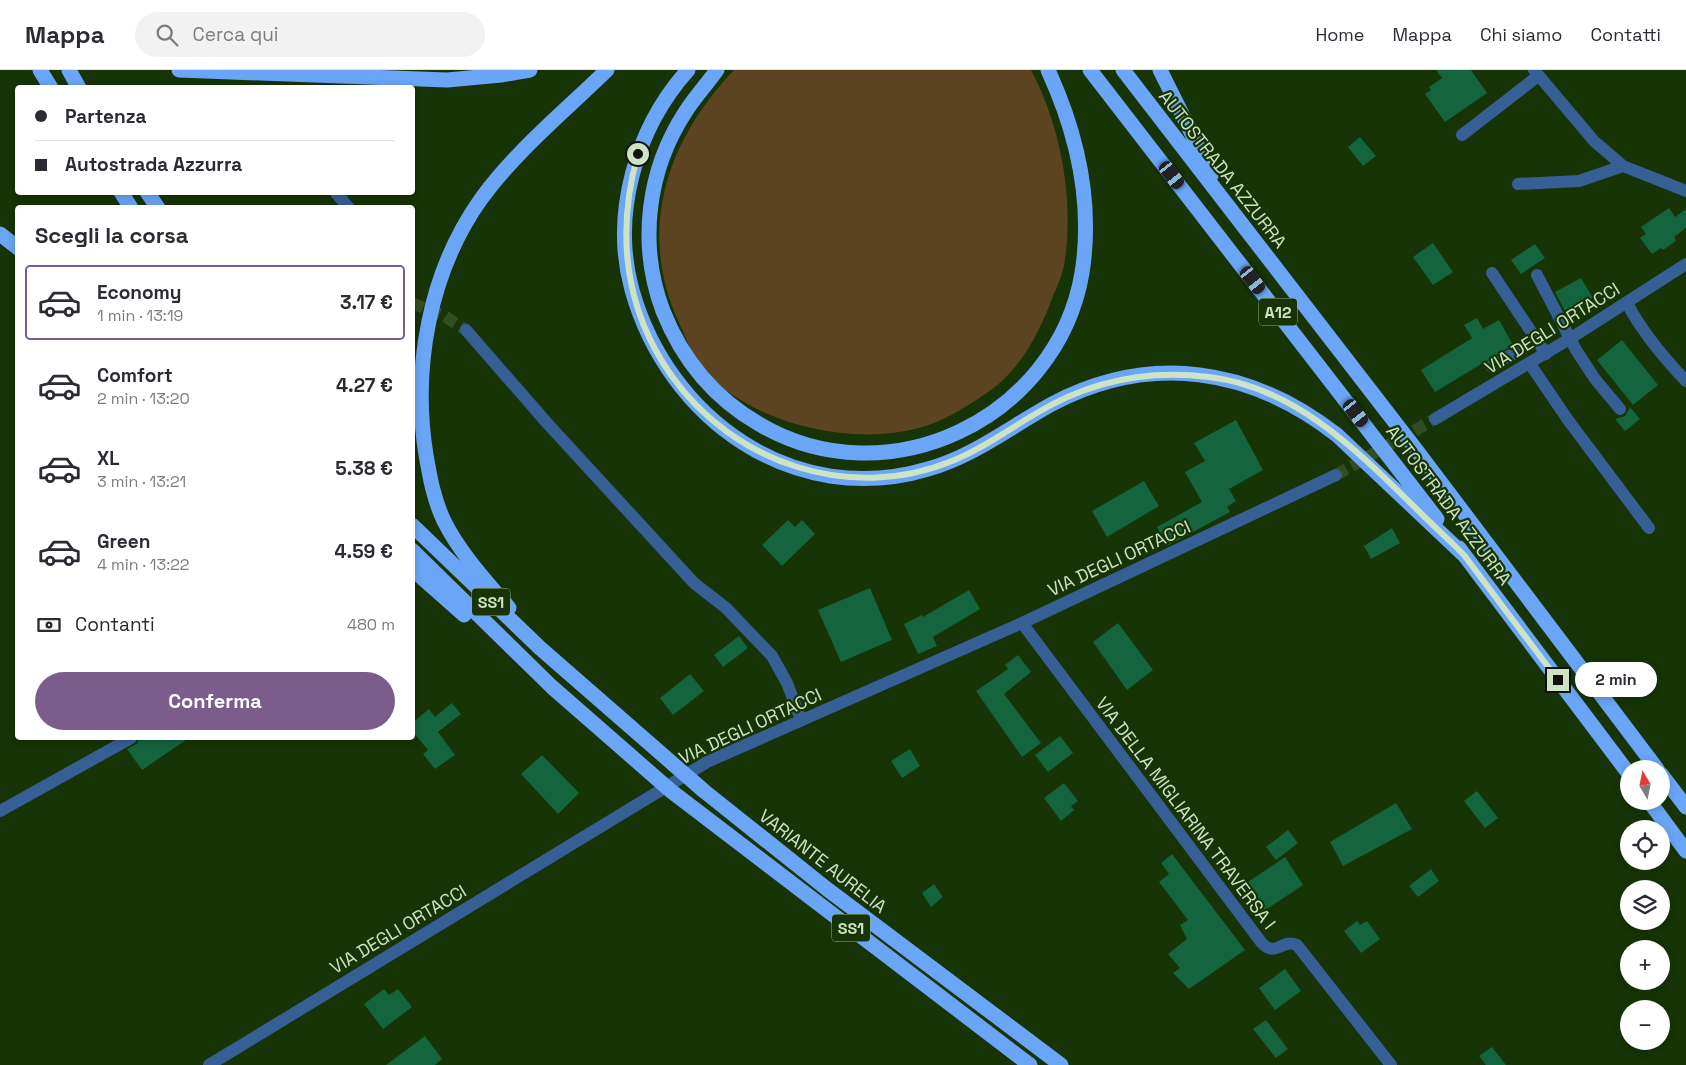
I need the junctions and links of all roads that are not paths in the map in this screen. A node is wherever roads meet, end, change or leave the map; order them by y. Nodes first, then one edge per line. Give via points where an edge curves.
1 (40, 70) edge
2 (69, 70) edge
3 (179, 70) edge
4 (530, 70) edge
5 (607, 70) edge
6 (688, 70) edge
7 (717, 70) edge
8 (1048, 70) edge
9 (1090, 70) edge
10 (1123, 70) edge
11 (1160, 70) edge
12 (1536, 73) edge
13 (49, 85) edge
14 (77, 85) edge
15 (1462, 135) dead end
16 (1623, 166) junction
17 (1518, 184) dead end
18 (1686, 191) edge
19 (338, 195) edge
20 (346, 205) edge
21 (1230, 209) junction
22 (0, 234) edge
23 (15, 246) edge
24 (1686, 264) edge
25 (1492, 273) dead end
26 (1537, 275) dead end
27 (1627, 303) junction
28 (466, 330) tunnel mouth
29 (1571, 338) junction
30 (1536, 341) junction
31 (1546, 354) junction
32 (1530, 364) junction
33 (1491, 366) dead end
34 (1686, 381) edge
35 (1620, 409) dead end
36 (1435, 419) tunnel mouth
37 (1336, 475) tunnel mouth
38 (415, 528) edge
39 (1649, 528) dead end
40 (415, 553) edge
41 (1464, 555) junction
42 (415, 572) edge
43 (1022, 622) junction
44 (572, 675) junction
45 (552, 687) junction
46 (801, 720) junction
47 (127, 740) edge
48 (1650, 760) edge
49 (1620, 762) edge
50 (1670, 786) edge
51 (1686, 807) edge
52 (1656, 810) edge
53 (0, 811) edge
54 (1686, 850) edge
55 (209, 1065) edge
56 (1030, 1065) edge
57 (1061, 1065) edge
58 (1391, 1065) edge

1 - 13 highway
2 - 14 highway
3 - 4 highway via 447,80
5 - 44 highway via 501,174 464,226 440,282 421,380 421,414 430,481 444,520 464,552 508,608
6 - 41 highway via 664,101 638,154 626,208 625,246 643,326 664,364 706,416 740,442 773,459 806,470 858,478 898,476 964,456 1054,403 1102,383 1151,375 1212,377 1258,388 1316,419
7 - 8 highway via 677,126 654,183 650,207 650,253 661,305 690,363 714,391 743,415 798,443 862,454 909,450 933,443 988,416 1018,391 1046,359 1061,334 1081,275 1085,200 1072,130
9 - 41 highway, AUTOSTRADA AZZURRA / A12
10 - 21 highway, AUTOSTRADA AZZURRA / A12
11 - 21 highway
12 - 15 street
12 - 16 street via 1594,141
16 - 17 street via 1579,181
16 - 18 street
19 - 20 street
21 - 48 highway, AUTOSTRADA AZZURRA / A12
22 - 23 highway
24 - 27 street, VIA DEGLI ORTACCI
25 - 30 street
26 - 29 street
27 - 29 street, VIA DEGLI ORTACCI
27 - 34 street via 1667,361
28 - 46 street via 694,583 726,608 772,656 787,682
29 - 31 street, VIA DEGLI ORTACCI
29 - 35 street via 1595,379
30 - 31 street
30 - 33 street
31 - 32 street, VIA DEGLI ORTACCI
32 - 36 street, VIA DEGLI ORTACCI
32 - 39 street
37 - 43 street, VIA DEGLI ORTACCI
38 - 44 highway, SS1
40 - 45 highway, SS1
41 - 49 highway, AUTOSTRADA AZZURRA / A12
42 - 45 highway via 521,666
43 - 46 street, VIA DEGLI ORTACCI
43 - 58 street, VIA DELLA MIGLIARINA TRAVERSA I via 1261,942 1273,950 1286,944 1297,946
44 - 57 highway, VARIANTE AURELIA / SS1 via 704,791 827,889
45 - 56 highway, VARIANTE AURELIA / SS1 via 671,791
46 - 55 street, VIA DEGLI ORTACCI via 707,762
47 - 53 street
50 - 51 highway
52 - 54 highway

